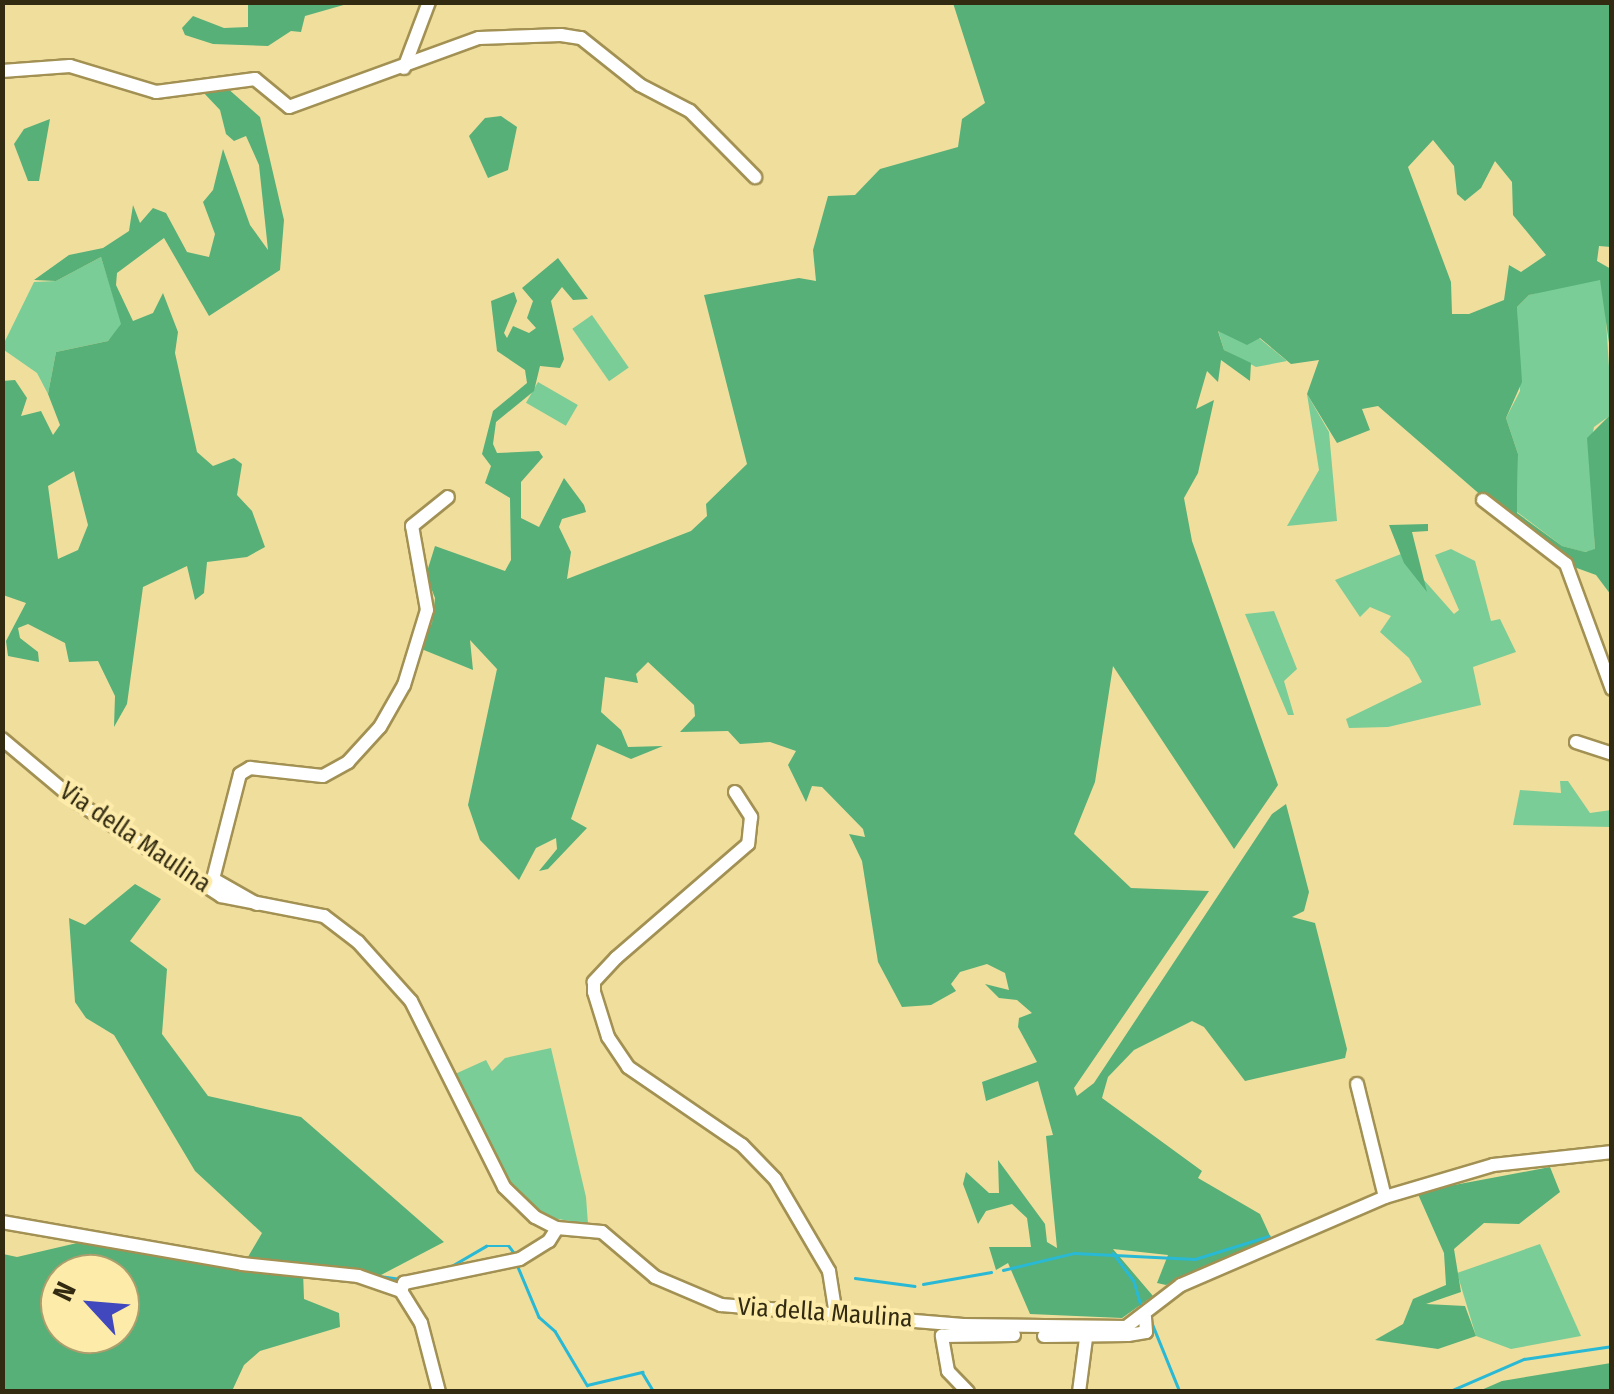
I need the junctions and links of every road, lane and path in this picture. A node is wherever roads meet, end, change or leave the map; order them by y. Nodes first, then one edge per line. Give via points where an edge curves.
1 (429, 2) edge
2 (404, 68) junction
3 (2, 71) edge
4 (756, 177) dead end
5 (448, 497) dead end
6 (1482, 500) dead end
7 (1612, 689) edge
8 (2, 739) edge
9 (1576, 742) dead end
10 (1612, 754) edge
11 (736, 792) dead end
12 (257, 904) junction
13 (1357, 1084) dead end
14 (1612, 1152) edge
15 (1385, 1196) junction
16 (2, 1222) edge
17 (557, 1228) junction
18 (401, 1291) junction
19 (835, 1310) junction
20 (1087, 1332) junction
21 (438, 1392) edge
22 (968, 1392) edge
23 (1079, 1392) edge

1 - 2 street
2 - 3 street via 289,107 255,79 156,92 70,66
2 - 4 street via 480,38 581,38 640,85 690,112
5 - 12 street via 412,526 427,610 404,685 380,727 348,762 323,776 250,768 240,774 213,879
6 - 7 street via 1566,564
8 - 12 street, Via della Maulina via 77,802 172,858 208,888
9 - 10 street
11 - 19 street via 751,817 748,844 616,958 594,982 594,992 608,1036 628,1067 742,1145 775,1179 829,1270
12 - 17 street, Via della Maulina via 324,916 376,958 411,1001 455,1078 485,1158 504,1187
13 - 15 street
14 - 15 street, Via della Maulina via 1493,1165
15 - 20 street, Via della Maulina via 1181,1285 1126,1327
16 - 18 street via 242,1264 358,1276
17 - 18 street via 549,1242 516,1260 441,1279 415,1278
17 - 19 street, Via della Maulina via 602,1232 656,1277 721,1305
18 - 21 street via 421,1322
19 - 20 street, Via della Maulina
20 - 22 street via 942,1336 948,1371
20 - 23 street

